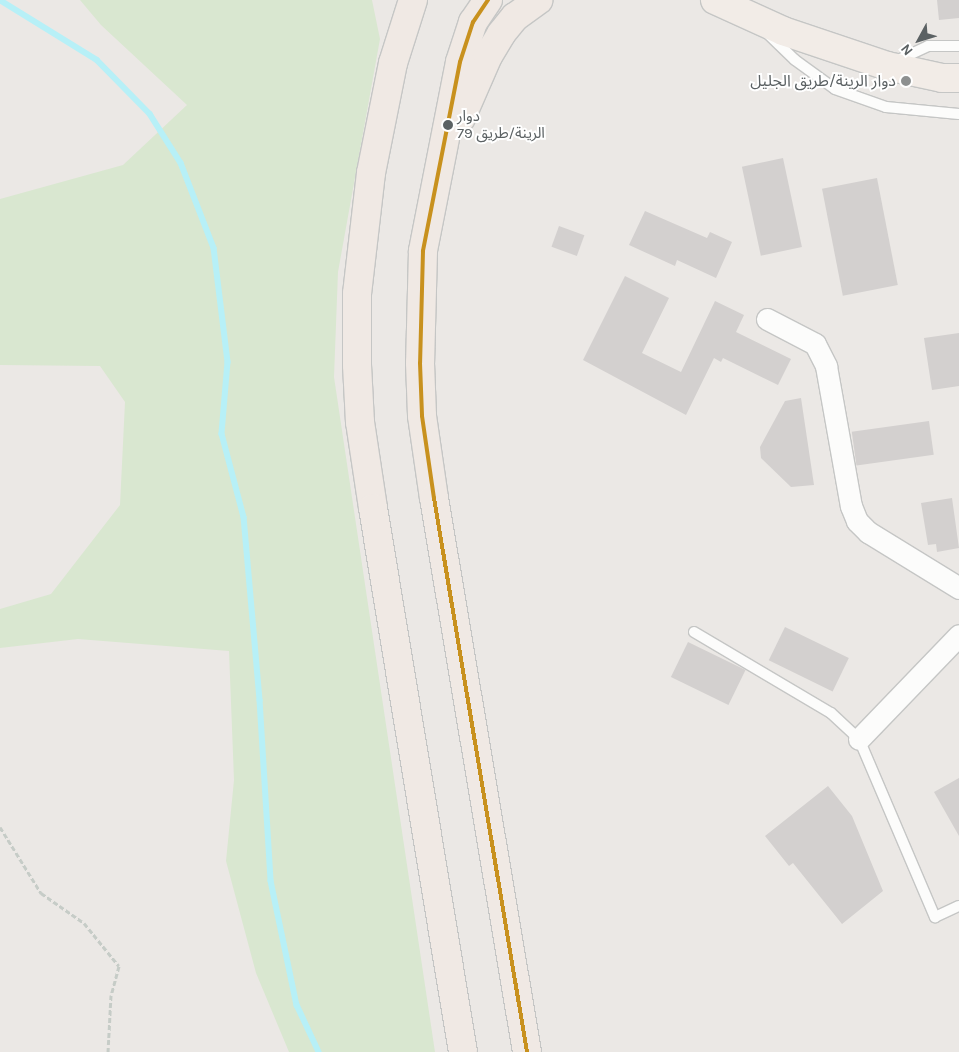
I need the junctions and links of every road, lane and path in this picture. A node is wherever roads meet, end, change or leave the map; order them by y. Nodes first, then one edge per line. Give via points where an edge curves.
1 (397, 0) edge
2 (413, 0) edge
3 (488, 0) edge
4 (538, 0) edge
5 (715, 0) edge
6 (755, 10) edge
7 (398, 45) junction
8 (959, 46) edge
9 (887, 66) junction
10 (959, 78) edge
11 (959, 114) edge
12 (440, 166) junction
13 (767, 319) dead end
14 (959, 588) edge
15 (694, 632) dead end
16 (959, 635) edge
17 (859, 739) junction
18 (0, 827) edge
19 (959, 906) edge
20 (108, 1052) edge
21 (464, 1052) edge
22 (526, 1052) edge

1 - 7 highway
2 - 7 highway
3 - 12 highway via 466,41
4 - 12 highway via 515,17 488,56
5 - 6 main road
6 - 9 main road via 836,48
6 - 11 lane via 795,60 835,89 886,107
7 - 21 highway via 371,173 357,294 360,412
8 - 9 lane via 928,46
9 - 10 main road via 942,78
12 - 22 highway via 423,251 419,312 422,416
13 - 14 street via 815,344 826,366 851,506 858,521 868,532
15 - 17 lane via 831,713
16 - 17 street
17 - 19 lane via 934,917
18 - 20 path via 41,893 84,923 119,966 111,995

